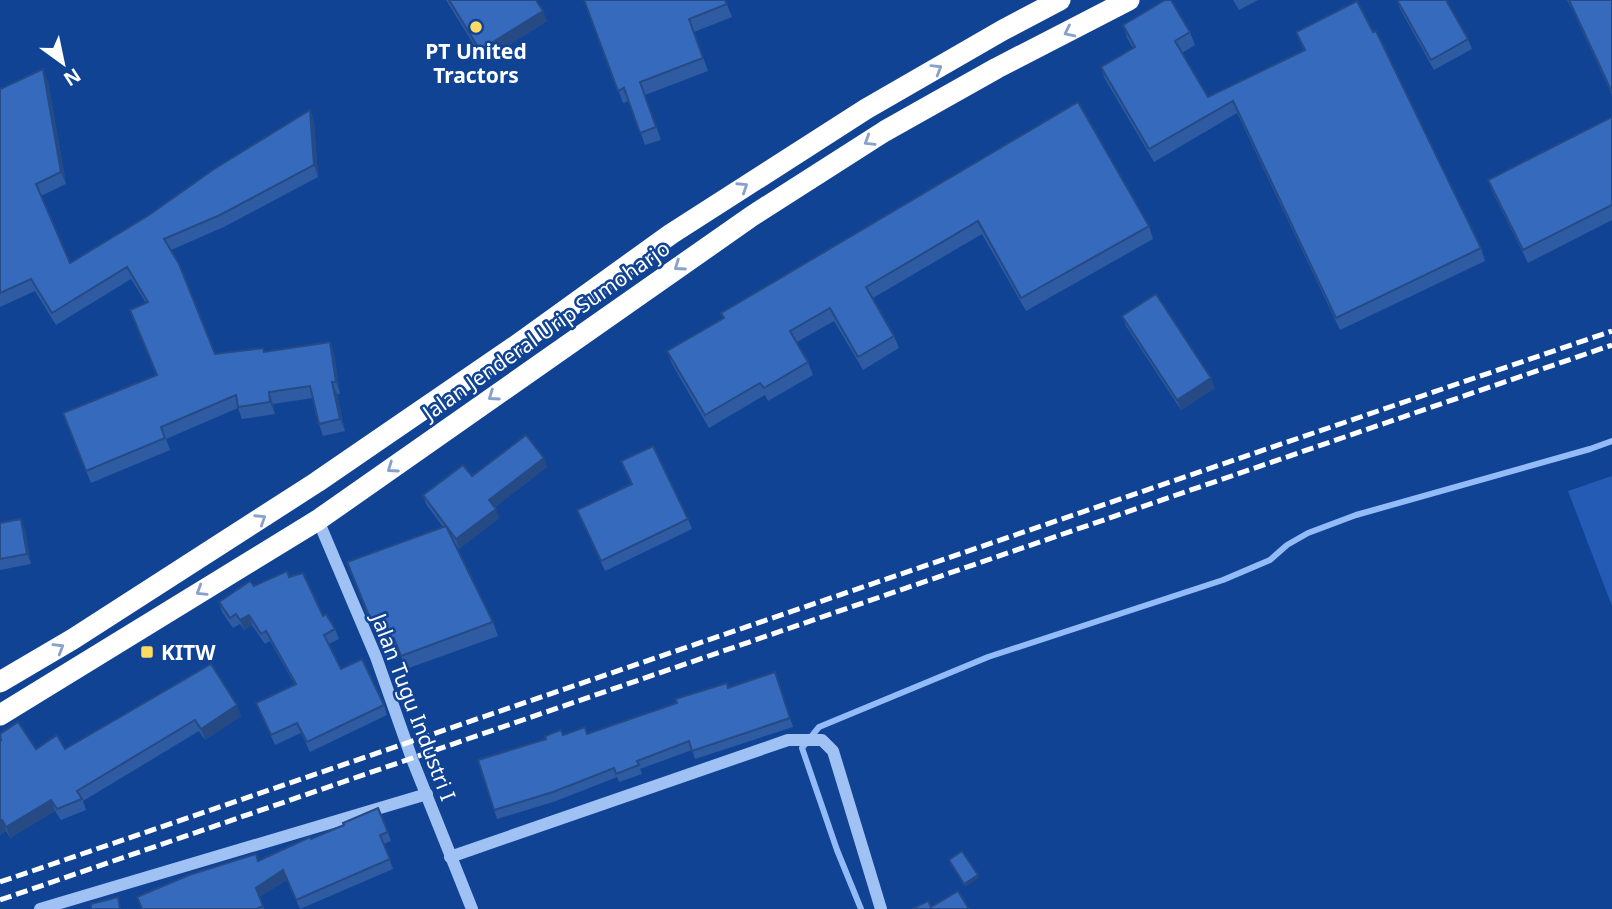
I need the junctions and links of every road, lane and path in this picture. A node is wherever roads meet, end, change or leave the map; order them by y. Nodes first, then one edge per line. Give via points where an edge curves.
1 (1060, 0) edge
2 (1129, 0) edge
3 (318, 520) junction
4 (0, 682) edge
5 (0, 715) edge
6 (427, 794) junction
7 (450, 857) junction
8 (40, 909) edge
9 (472, 909) edge
10 (881, 909) edge

4 -> 1 highway, Jalan Jenderal Urip Sumoharjo via 317,482 681,227 866,109
2 -> 3 highway, Jalan Jenderal Urip Sumoharjo via 897,125 763,209
3 -> 5 highway, Jalan Jenderal Urip Sumoharjo
3 - 6 street, Jalan Tugu Industri I
6 - 7 street, Jalan Tugu Industri I
6 - 8 street
7 - 9 street, Jalan Tugu Industri I
7 - 10 street via 775,744 799,738 822,740 833,751

